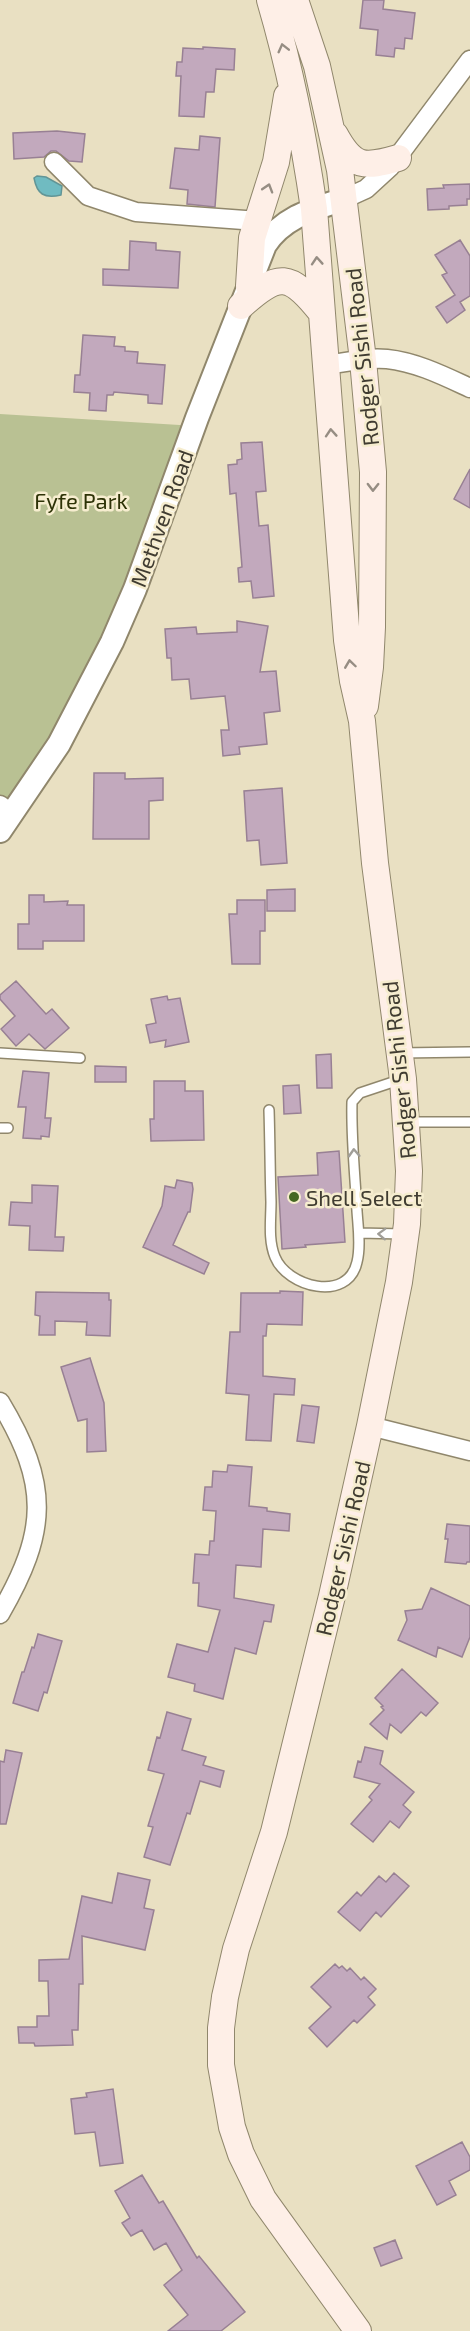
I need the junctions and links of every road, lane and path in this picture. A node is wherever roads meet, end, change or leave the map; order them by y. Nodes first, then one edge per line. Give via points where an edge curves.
1 (270, 0) edge
2 (295, 0) edge
3 (470, 60) edge
4 (290, 76) junction
5 (332, 130) junction
6 (398, 158) junction
7 (54, 162) dead end
8 (344, 199) junction
9 (314, 209) junction
10 (258, 221) junction
11 (245, 296) junction
12 (321, 312) junction
13 (363, 360) junction
14 (327, 364) junction
15 (470, 388) edge
16 (362, 721) junction
17 (4, 816) edge
18 (470, 1052) edge
19 (0, 1053) edge
20 (398, 1053) junction
21 (80, 1058) dead end
22 (403, 1079) junction
23 (269, 1110) dead end
24 (406, 1122) junction
25 (470, 1122) edge
26 (358, 1233) junction
27 (406, 1234) junction
28 (0, 1402) edge
29 (370, 1426) junction
30 (470, 1451) edge
31 (0, 1614) edge
32 (358, 2331) edge

4 -> 1 main road, Rodger Sishi Road
2 - 5 main road, Rodger Sishi Road
3 - 6 street
4 - 9 main road, Rodger Sishi Road
10 -> 4 main road via 276,162
5 - 6 main road via 345,153 359,163 371,165
5 - 8 main road, Rodger Sishi Road
6 - 8 street via 366,189
7 - 10 street via 88,196 136,212
8 - 9 street, Methven Road
8 - 13 main road, Rodger Sishi Road
9 - 11 street, Methven Road via 290,220 270,236
12 -> 9 main road, Rodger Sishi Road
10 - 11 main road via 252,238
11 - 12 main road via 276,281 288,281
11 - 17 street, Methven Road via 117,632 73,720
12 - 14 main road, Rodger Sishi Road
13 - 14 street
13 - 15 street via 402,361
13 -> 16 main road, Rodger Sishi Road via 373,472 372,627
16 -> 14 main road, Rodger Sishi Road via 347,640
16 - 20 main road, Rodger Sishi Road
18 - 20 lane
19 - 21 lane
20 - 22 main road, Rodger Sishi Road
22 - 24 main road, Rodger Sishi Road
26 -> 22 lane via 352,1101 360,1093
23 - 26 lane via 271,1238 279,1264 288,1274 312,1286 335,1285 346,1279 356,1265
24 - 25 lane
24 - 27 main road, Rodger Sishi Road
27 -> 26 lane
27 - 29 main road, Rodger Sishi Road
28 - 31 street via 26,1455 37,1499 34,1540
29 - 30 street
29 - 32 main road, Rodger Sishi Road via 273,1832 236,1949 221,2038 225,2097 241,2154 263,2199

